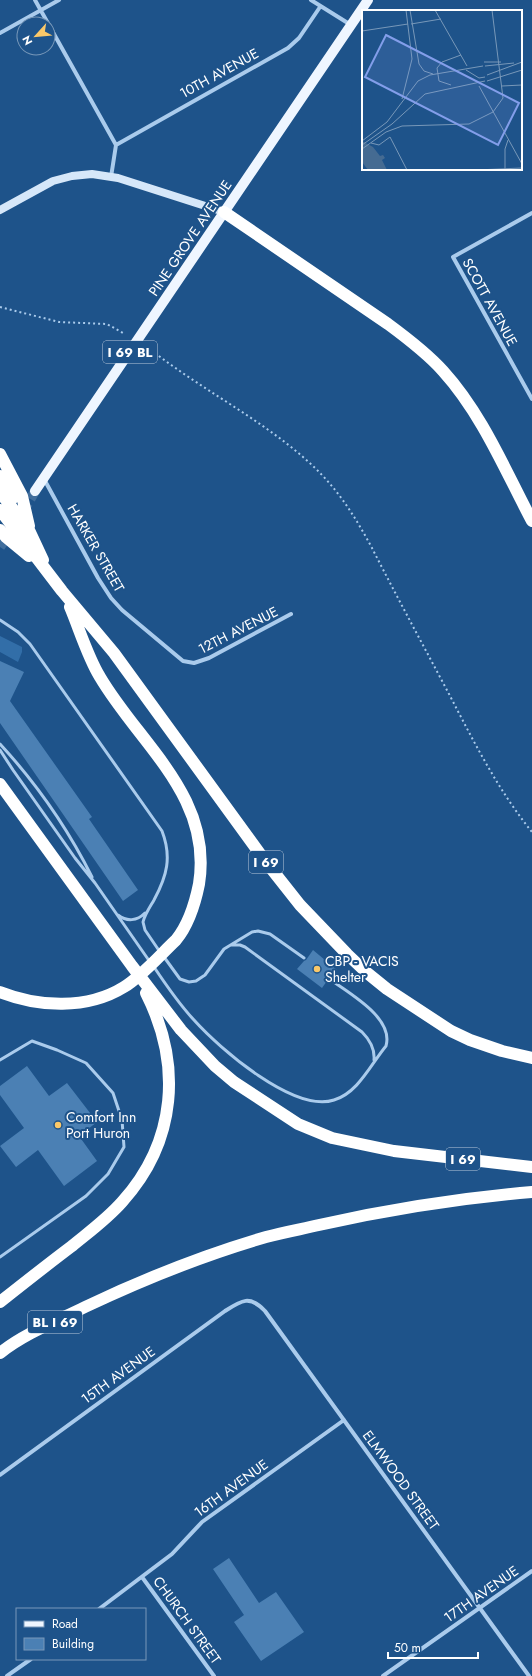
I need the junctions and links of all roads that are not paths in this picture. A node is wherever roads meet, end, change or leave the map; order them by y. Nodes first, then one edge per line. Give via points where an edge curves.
1 (35, 0) edge
2 (59, 0) edge
3 (311, 0) edge
4 (368, 0) edge
5 (320, 7) junction
6 (40, 10) junction
7 (351, 26) junction
8 (0, 33) edge
9 (116, 145) junction
10 (111, 177) junction
11 (0, 210) edge
12 (224, 212) junction
13 (532, 213) edge
14 (532, 399) edge
15 (0, 454) edge
16 (0, 476) edge
17 (44, 479) junction
18 (35, 491) tunnel mouth
19 (0, 492) edge
20 (0, 510) edge
21 (532, 521) edge
22 (29, 526) junction
23 (0, 530) edge
24 (37, 544) junction
25 (46, 571) junction
26 (62, 592) junction
27 (291, 614) dead end
28 (0, 620) edge
29 (194, 663) joint
30 (0, 744) edge
31 (0, 750) edge
32 (0, 784) edge
33 (95, 883) junction
34 (148, 910) junction
35 (116, 914) junction
36 (230, 946) junction
37 (304, 958) dead end
38 (331, 980) dead end
39 (0, 992) edge
40 (150, 994) junction
41 (532, 1058) edge
42 (0, 1060) edge
43 (373, 1062) junction
44 (532, 1167) edge
45 (532, 1192) edge
46 (0, 1257) edge
47 (252, 1300) joint
48 (0, 1302) edge
49 (0, 1353) edge
50 (344, 1420) junction
51 (0, 1475) edge
52 (532, 1571) edge
53 (142, 1578) junction
54 (100, 1608) edge
55 (481, 1608) junction
56 (30, 1660) edge
57 (7, 1676) edge
58 (214, 1676) edge
59 (383, 1676) edge
60 (529, 1676) edge

1 - 6 street
2 - 6 street
3 - 5 street
4 - 7 main road, PINE GROVE AVENUE / I 69 BL
5 - 7 street
5 - 9 street, 10TH AVENUE via 299,38 288,48
6 - 8 street
6 - 9 street
7 - 12 main road, PINE GROVE AVENUE / I 69 BL
9 - 10 street
10 - 11 street via 83,174 62,178
10 - 12 street
12 - 17 main road, PINE GROVE AVENUE / I 69 BL
12 - 21 highway via 388,324 442,370 482,426
13 - 14 street, SCOTT AVENUE via 453,257
15 - 22 highway via 22,496
16 - 22 highway
17 - 18 main road, PINE GROVE AVENUE / I 69 BL
17 - 29 street, HARKER STREET via 111,598 183,661
19 - 24 highway
20 - 25 highway, I 69
22 - 24 highway
23 - 25 highway
24 - 25 highway
25 - 26 highway, I 69
26 - 39 highway via 99,675 176,780 190,807 198,836 199,882 195,903 181,934 124,987 108,996 54,1004 36,1003
26 - 41 highway, I 69 via 114,653 281,880 347,954 387,989 451,1031 502,1051
27 - 29 street, 12TH AVENUE via 209,658
28 - 34 lane via 30,644 162,831 167,849 167,868 162,885
30 - 33 lane via 19,765 75,844
31 - 33 lane
32 - 40 highway via 123,952
33 - 35 lane
34 - 35 lane via 133,920
34 - 36 lane via 143,922 145,930 180,979 189,982 200,979 219,954
35 - 43 lane via 194,1020 228,1053 268,1081 304,1100 325,1102 344,1096 358,1084
36 - 37 lane via 252,932 265,932
36 - 43 lane via 245,947 362,1032 372,1046
38 - 43 lane via 376,1014 383,1023 388,1036 386,1046
40 - 44 highway, I 69 via 215,1066 234,1082 309,1130 345,1141 394,1151
40 - 48 highway via 164,1040 170,1083 168,1108 161,1135 149,1164 122,1202 103,1221
42 - 46 lane via 32,1041 86,1063 113,1093 122,1120 124,1147 108,1174 86,1196
45 - 49 highway, BL I 69 via 428,1204 267,1237 207,1256 111,1294 35,1331
47 - 50 street, ELMWOOD STREET via 265,1311
47 - 51 street, 15TH AVENUE via 242,1301 224,1311
50 - 53 street, 16TH AVENUE via 202,1522 172,1554
50 - 55 street, ELMWOOD STREET
52 - 55 street, 17TH AVENUE
53 - 54 street, 16TH AVENUE
53 - 58 street, CHURCH STREET
55 - 59 street, 17TH AVENUE
55 - 60 street, ELMWOOD STREET
56 - 57 street

